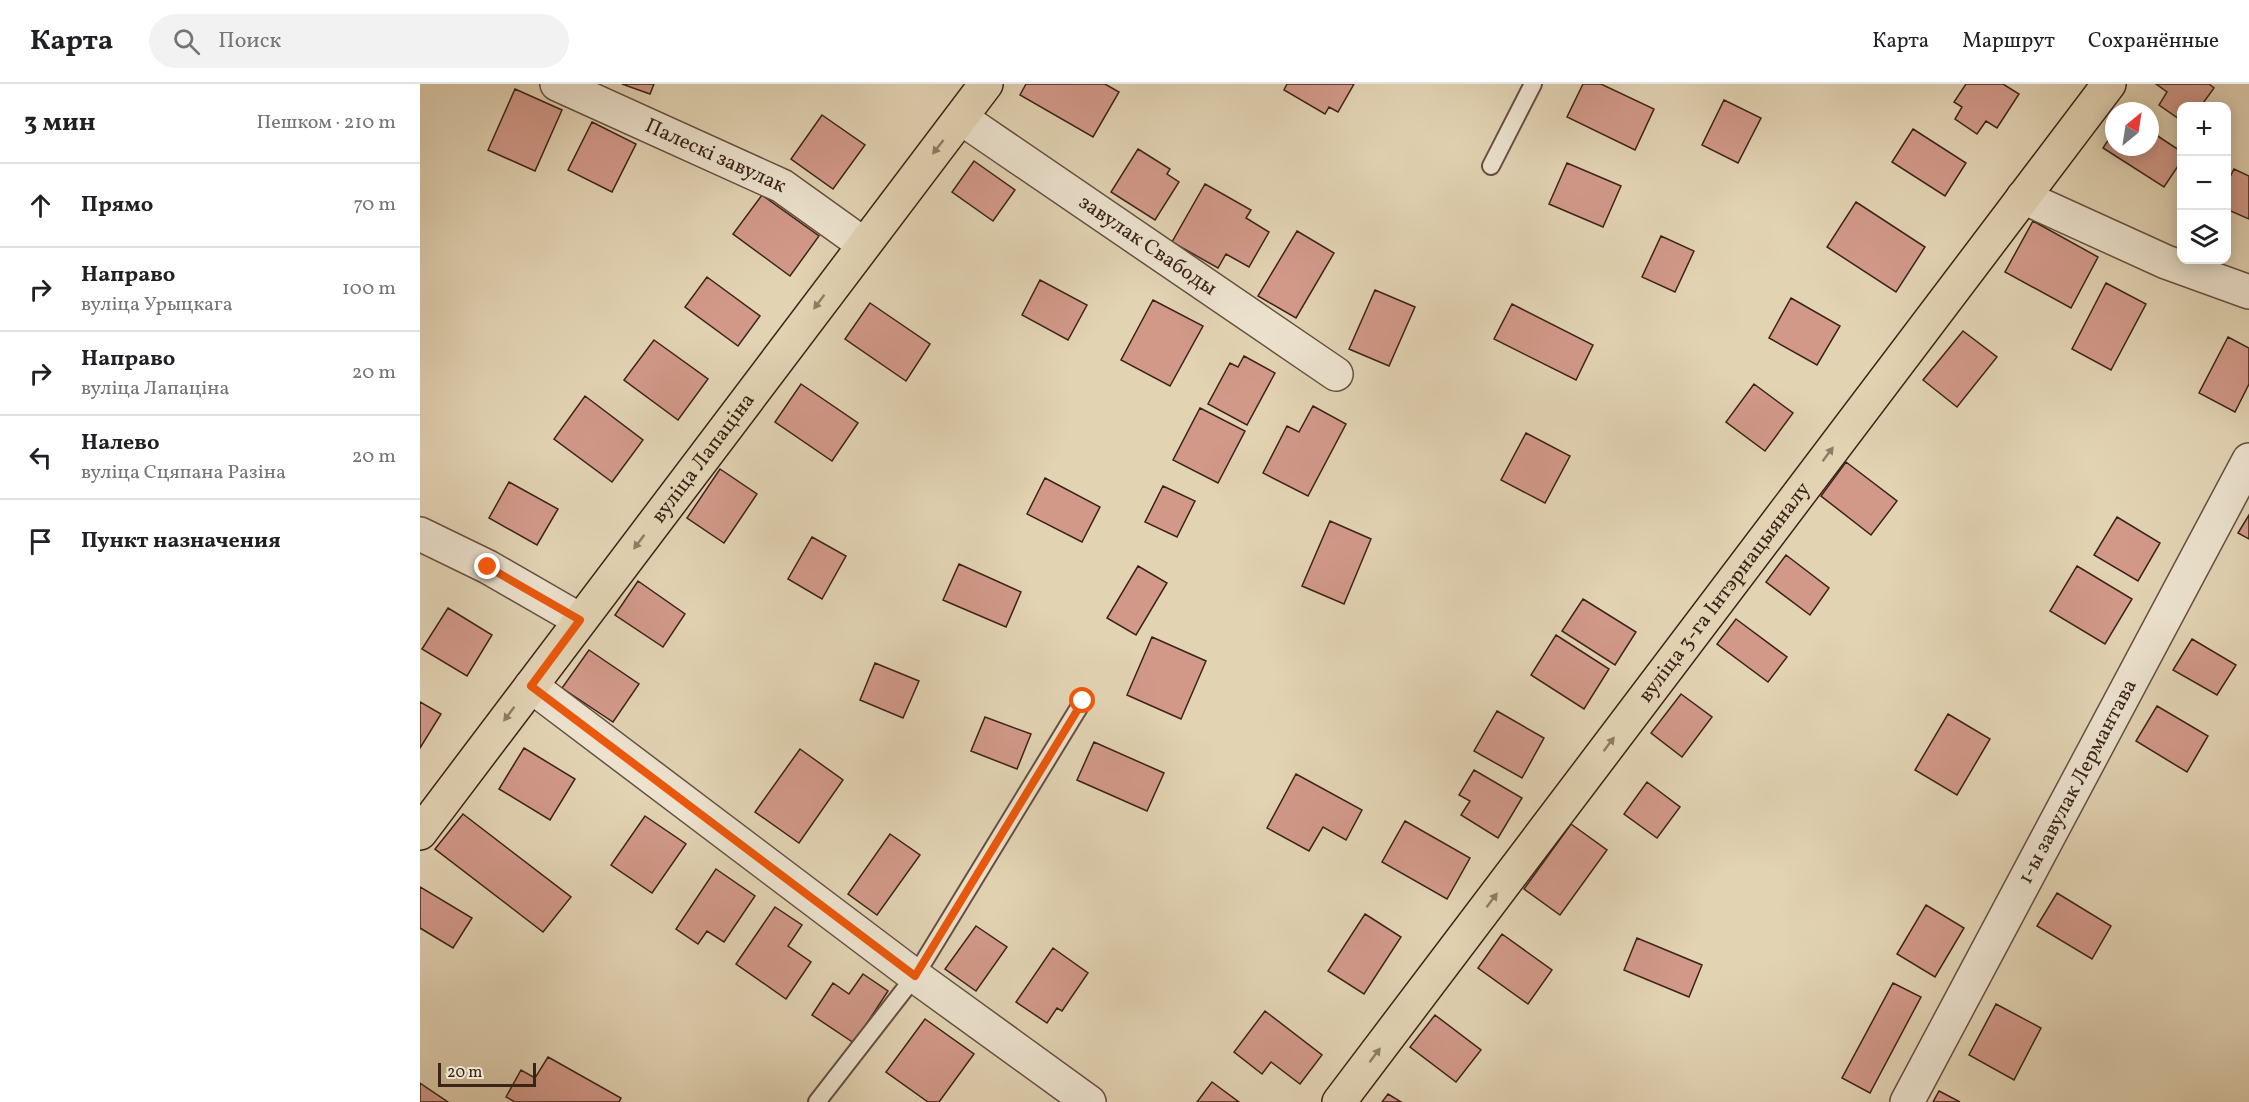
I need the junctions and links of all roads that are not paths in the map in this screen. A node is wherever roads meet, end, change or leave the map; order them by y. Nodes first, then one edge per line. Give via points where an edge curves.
1 (557, 84) edge
2 (986, 84) edge
3 (1533, 84) edge
4 (2109, 84) edge
5 (961, 118) junction
6 (1491, 166) dead end
7 (2023, 197) junction
8 (863, 244) junction
9 (2249, 292) edge
10 (1336, 374) dead end
11 (2249, 460) edge
12 (420, 534) edge
13 (580, 620) junction
14 (531, 686) junction
15 (1083, 701) dead end
16 (420, 833) edge
17 (915, 976) junction
18 (817, 1102) edge
19 (1089, 1102) edge
20 (1339, 1102) edge
21 (1907, 1102) edge

1 - 8 street, Палескі завулак via 782,186
2 - 5 main road, вуліца Лапаціна
3 - 6 lane
4 - 7 main road, вуліца 3-га Інтэрнацыяналу
5 -> 8 main road, вуліца Лапаціна
5 - 10 street, завулак Свабоды
7 - 9 street via 2166,262
20 -> 7 main road, вуліца 3-га Інтэрнацыяналу
8 -> 13 main road, вуліца Лапаціна
11 - 21 street, 1-ы завулак Лермантава
12 - 13 street via 488,567
13 - 14 main road, вуліца Лапаціна
14 -> 16 main road, вуліца Лапаціна
14 - 17 street
15 - 17 lane
17 - 18 lane
17 - 19 street

